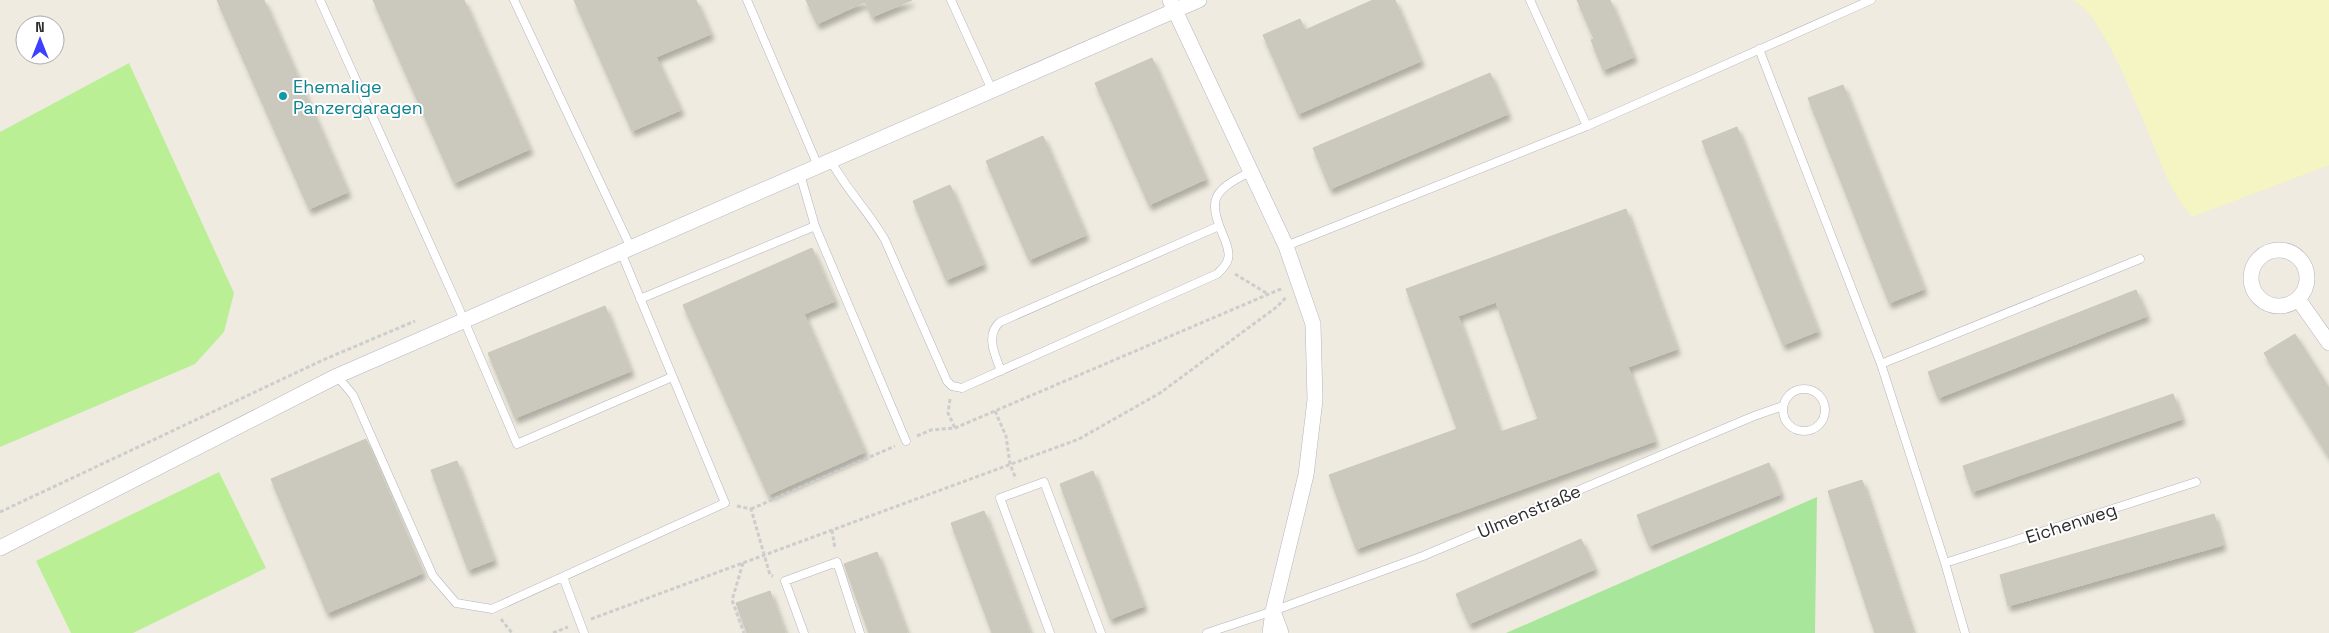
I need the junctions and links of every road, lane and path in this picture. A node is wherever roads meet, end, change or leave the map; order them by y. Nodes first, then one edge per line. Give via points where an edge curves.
1 (320, 0) edge
2 (514, 0) edge
3 (747, 0) edge
4 (951, 0) edge
5 (1199, 0) edge
6 (1530, 0) edge
7 (1871, 0) edge
8 (1172, 6) edge
9 (1759, 50) junction
10 (992, 90) junction
11 (1587, 126) junction
12 (824, 164) junction
13 (1250, 172) junction
14 (800, 174) junction
15 (815, 226) junction
16 (1219, 226) junction
17 (1286, 246) junction
18 (626, 250) junction
19 (2140, 259) dead end
20 (1224, 267) junction
21 (1298, 282) junction
22 (1269, 294) junction
23 (640, 299) junction
24 (2298, 299) dead end
25 (464, 321) junction
26 (2329, 343) edge
27 (1881, 364) junction
28 (1001, 371) junction
29 (336, 376) junction
30 (672, 377) junction
31 (952, 386) junction
32 (1783, 406) junction
33 (995, 411) junction
34 (955, 428) junction
35 (906, 441) junction
36 (1010, 464) junction
37 (2196, 482) dead end
38 (1020, 491) junction
39 (725, 503) junction
40 (751, 509) junction
41 (832, 530) junction
42 (0, 548) edge
43 (765, 555) junction
44 (837, 562) junction
45 (743, 563) junction
46 (1945, 563) junction
47 (563, 577) junction
48 (785, 582) junction
49 (1273, 611) junction
50 (580, 623) junction
51 (553, 633) edge
52 (584, 633) edge
53 (744, 633) edge
54 (804, 633) edge
55 (860, 633) edge
56 (1050, 633) edge
57 (1101, 633) edge
58 (1207, 633) edge
59 (1270, 633) edge
60 (1281, 633) edge
61 (1965, 633) edge

1 - 25 lane
2 - 18 lane
3 - 12 lane
4 - 10 lane
5 - 8 street
6 - 11 lane
7 - 9 lane
8 - 10 street
8 - 13 street
9 - 11 lane
9 - 27 lane
10 - 12 street
11 - 17 lane
12 - 14 street
12 - 31 lane via 873,219 947,382
13 - 16 lane via 1229,182 1217,196 1214,215
13 - 17 street
14 - 15 lane
14 - 18 street
15 - 23 lane
15 - 35 lane
16 - 20 lane via 1228,250
16 - 28 lane via 1000,322 994,327 992,338
17 - 21 street
18 - 23 lane
18 - 25 street
19 - 27 lane
20 - 22 path
20 - 28 lane via 1217,274
21 - 22 path
21 - 36 path via 1278,306 1160,393 1080,438
21 - 49 street via 1312,324 1315,400 1306,475
22 - 33 path
23 - 30 lane
24 - 26 street
25 - 29 street
25 - 30 lane via 517,444
27 - 46 lane
28 - 31 lane via 962,388
29 - 42 street
29 - 47 lane via 353,395 433,576 456,603 492,609
30 - 39 lane
31 - 34 path via 948,413
32 - 32 lane via 1786,422 1798,431 1811,430 1821,424 1824,417 1823,401 1810,390 1794,391
32 - 49 lane, Ulmenstraße via 1423,556
33 - 34 path
33 - 36 path via 1006,436
34 - 35 path via 932,430
35 - 40 path
36 - 38 path
36 - 41 path
37 - 46 lane, Eichenweg
38 - 56 lane via 1000,498
38 - 57 lane via 1044,482
39 - 40 path
39 - 47 lane
40 - 43 path
41 - 43 path
41 - 44 path
43 - 45 path
43 - 48 path via 770,575
44 - 48 lane
44 - 55 lane
45 - 50 path
45 - 53 path via 732,600
46 - 61 lane
47 - 50 lane
48 - 54 lane
49 - 58 lane, Ulmenstraße
49 - 59 street
49 - 60 street
50 - 51 path
50 - 52 lane

